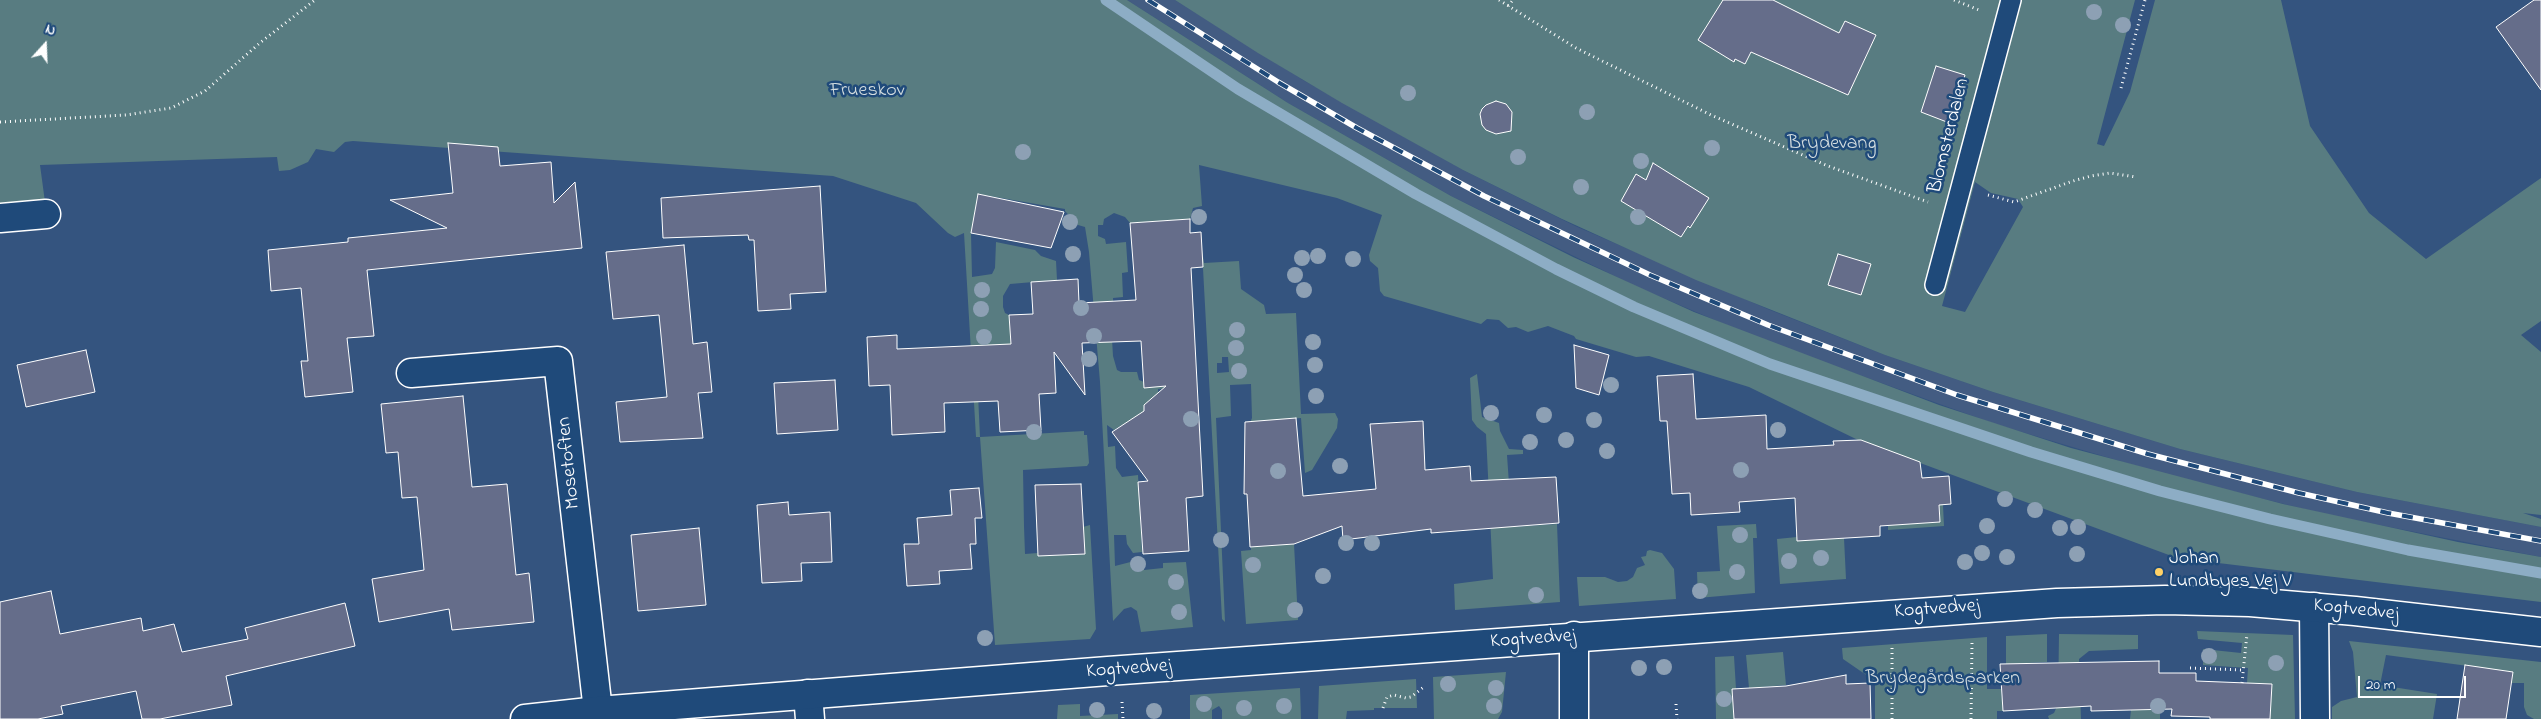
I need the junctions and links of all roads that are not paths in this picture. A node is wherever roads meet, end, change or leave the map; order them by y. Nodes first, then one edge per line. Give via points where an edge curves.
1 (2011, 0) edge
2 (46, 214) dead end
3 (0, 218) edge
4 (1936, 285) dead end
5 (412, 373) dead end
6 (2314, 607) junction
7 (2541, 632) edge
8 (1574, 636) junction
9 (809, 707) edge
10 (598, 711) junction
11 (524, 719) edge
12 (1574, 719) edge
13 (2315, 719) edge

1 - 4 lane, Blomsterdalen
2 - 3 street
5 - 10 street, Mosetoften via 558,361
6 - 7 street, Kogtvedvej
6 - 8 street, Kogtvedvej via 2184,600 1972,607
6 - 13 street
8 - 9 street, Kogtvedvej
8 - 12 street
9 - 10 street, Kogtvedvej
10 - 11 street, Kogtvedvej

